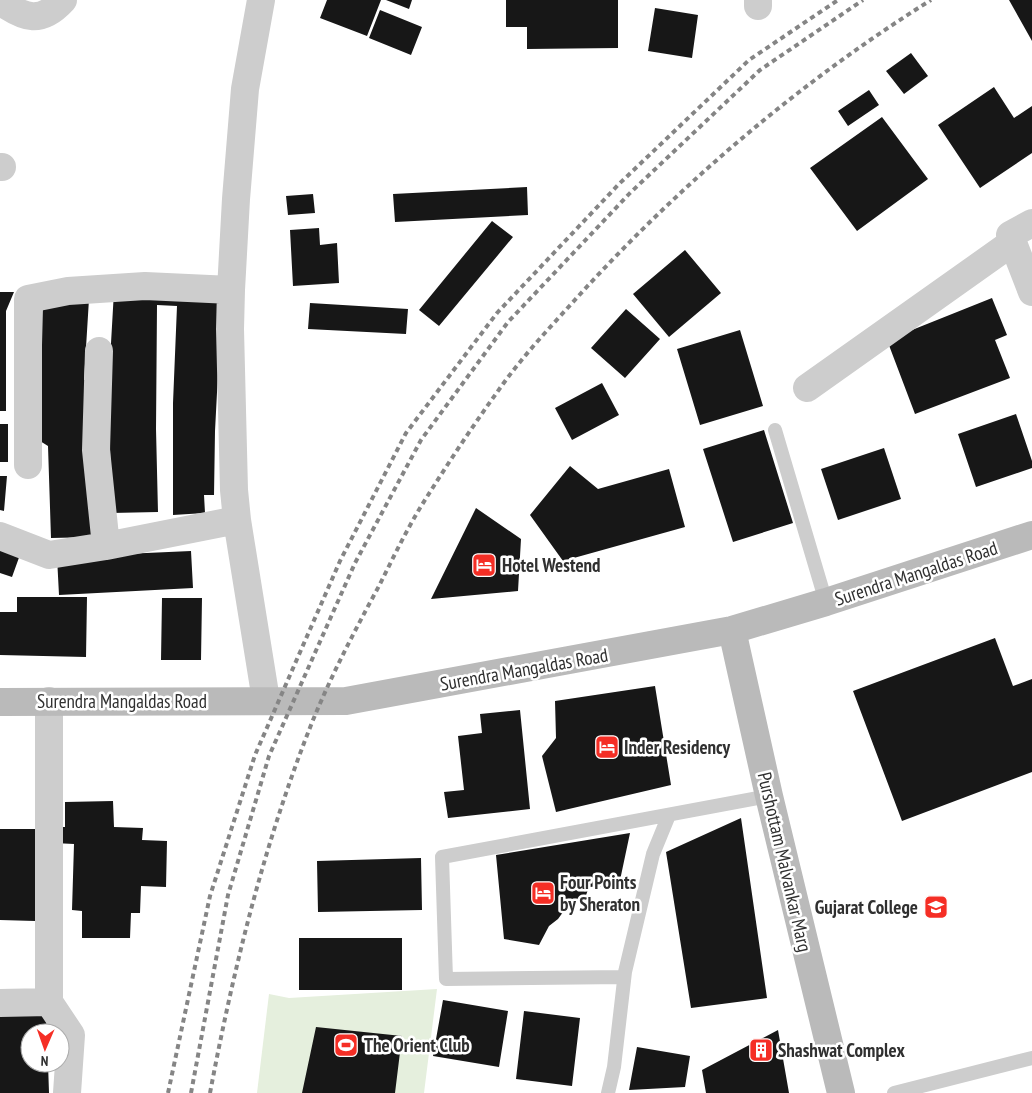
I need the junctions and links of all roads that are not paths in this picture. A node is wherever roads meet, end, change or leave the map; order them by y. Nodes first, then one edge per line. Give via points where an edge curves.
1 (63, 0) edge
2 (261, 0) edge
3 (0, 1) edge
4 (1023, 232) edge
5 (231, 290) junction
6 (1032, 292) edge
7 (99, 351) dead end
8 (807, 388) dead end
9 (775, 430) dead end
10 (28, 465) dead end
11 (237, 520) junction
12 (1032, 535) edge
13 (0, 536) edge
14 (106, 546) junction
15 (826, 602) junction
16 (732, 630) junction
17 (266, 700) junction
18 (49, 701) junction
19 (0, 702) edge
20 (769, 796) junction
21 (669, 815) junction
22 (624, 977) junction
23 (49, 1002) junction
24 (0, 1003) edge
25 (1032, 1058) edge
26 (66, 1093) edge
27 (608, 1093) edge
28 (841, 1093) edge
29 (894, 1093) edge

1 - 3 street via 49,13 39,16 14,12
2 - 5 street via 245,90
4 - 6 street
4 - 8 street
5 - 10 street via 145,286 68,291 28,299
5 - 11 street
7 - 14 street via 96,450
9 - 15 lane
11 - 14 street
11 - 17 street
12 - 15 main road, Surendra Mangaldas Road
13 - 14 street via 49,555
15 - 16 main road, Surendra Mangaldas Road
16 - 17 main road, Surendra Mangaldas Road via 346,701
16 - 20 main road, Purshottam Malvankar Marg
17 - 18 main road, Surendra Mangaldas Road
18 - 19 main road, Surendra Mangaldas Road
18 - 23 street
20 - 21 lane
20 - 28 main road, Purshottam Malvankar Marg
21 - 22 lane via 654,854
21 - 22 lane via 442,857 446,979
22 - 27 lane
23 - 24 street
23 - 26 street via 72,1034
25 - 29 lane

